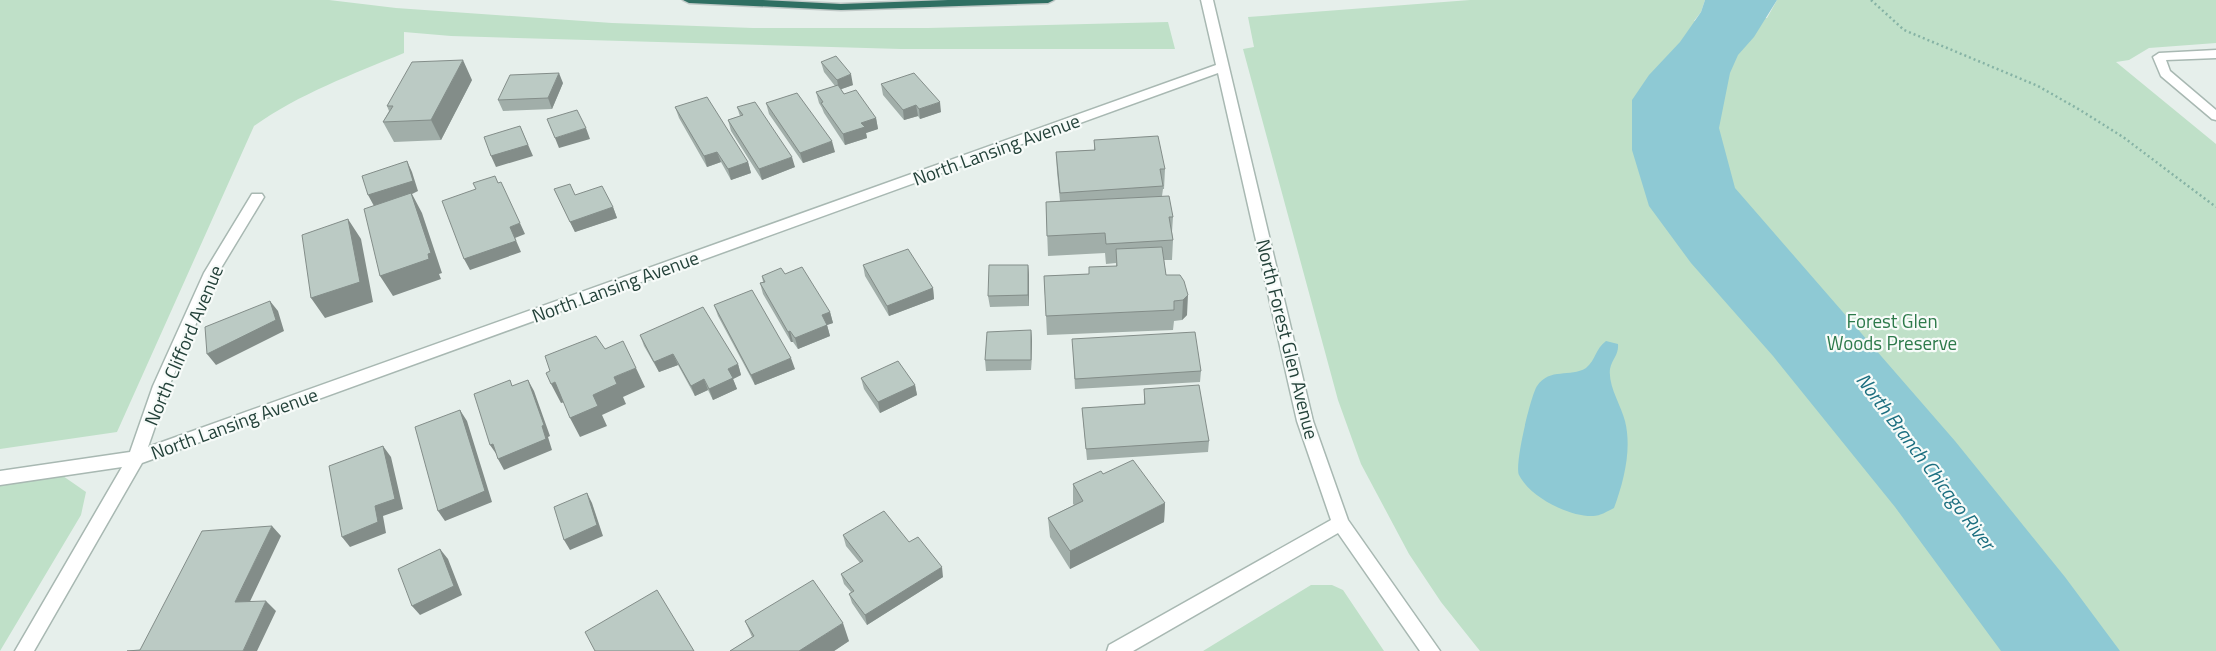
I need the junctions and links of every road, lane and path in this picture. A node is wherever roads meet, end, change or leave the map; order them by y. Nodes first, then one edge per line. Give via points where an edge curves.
1 (689, 0) edge
2 (1048, 0) edge
3 (1207, 0) edge
4 (1871, 0) edge
5 (2216, 54) edge
6 (1223, 67) junction
7 (2216, 116) edge
8 (257, 197) dead end
9 (2216, 207) edge
10 (136, 458) junction
11 (0, 478) edge
12 (1341, 523) junction
13 (24, 651) edge
14 (1116, 651) edge
15 (1431, 651) edge

1 - 2 highway via 840,7
3 - 6 street, North Forest Glen Avenue
4 - 9 path via 1904,30 2038,86 2080,110 2123,137
5 - 7 street via 2159,57 2164,73
6 - 10 street, North Lansing Avenue
6 - 12 street, North Forest Glen Avenue via 1305,421
8 - 10 street, North Clifford Avenue via 211,273 161,386
10 - 11 street, North Lansing Avenue
10 - 13 street, North Clifford Avenue
12 - 14 street
12 - 15 street, North Forest Glen Avenue

